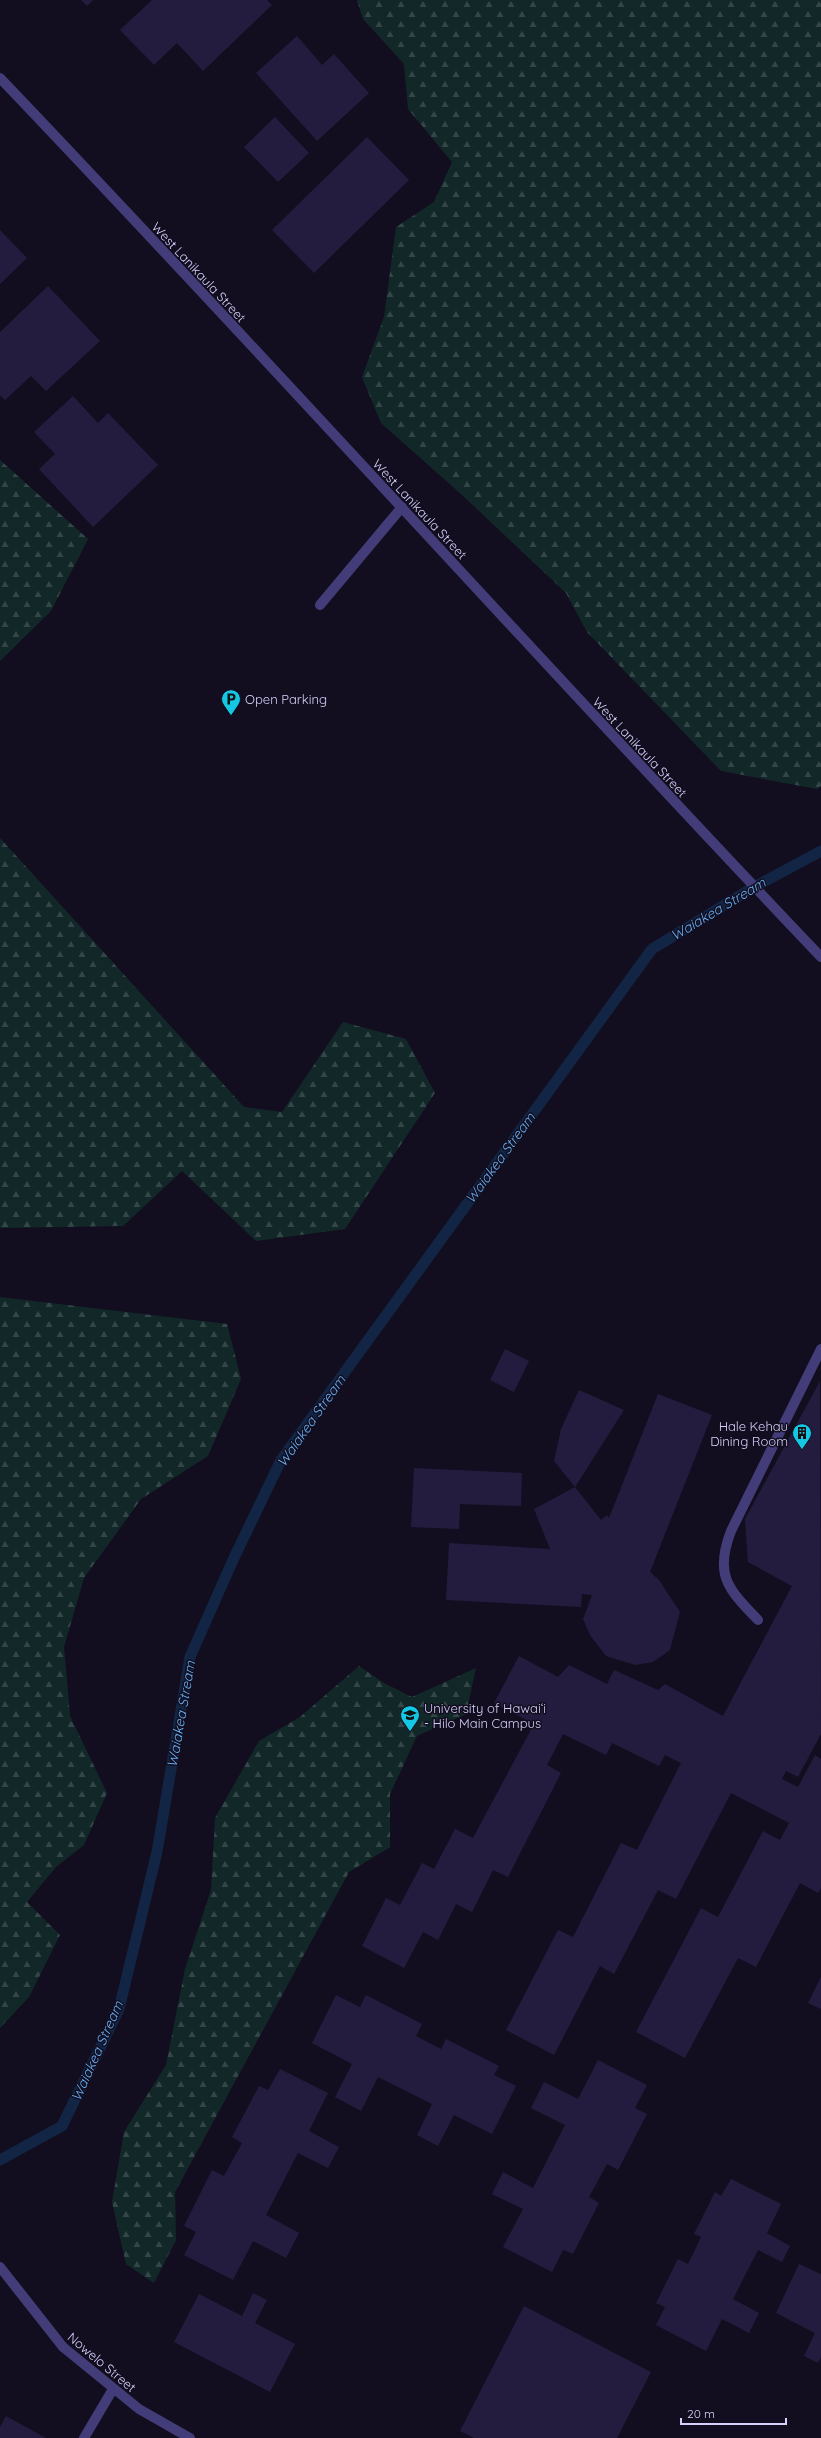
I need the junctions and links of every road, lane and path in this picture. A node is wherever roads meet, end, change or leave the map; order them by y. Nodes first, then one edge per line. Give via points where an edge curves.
1 (0, 78) edge
2 (402, 507) junction
3 (320, 604) dead end
4 (821, 957) edge
5 (821, 1349) edge
6 (758, 1620) dead end
7 (0, 2267) edge
8 (113, 2389) junction
9 (84, 2438) edge
10 (190, 2438) edge

1 - 2 street, West Lanikaula Street
2 - 3 street
2 - 4 street, West Lanikaula Street via 648,775
5 - 6 street via 723,1550 723,1571 733,1595
7 - 8 street, Nowelo Street via 63,2347
8 - 9 street
8 - 10 street, Nowelo Street via 139,2409

